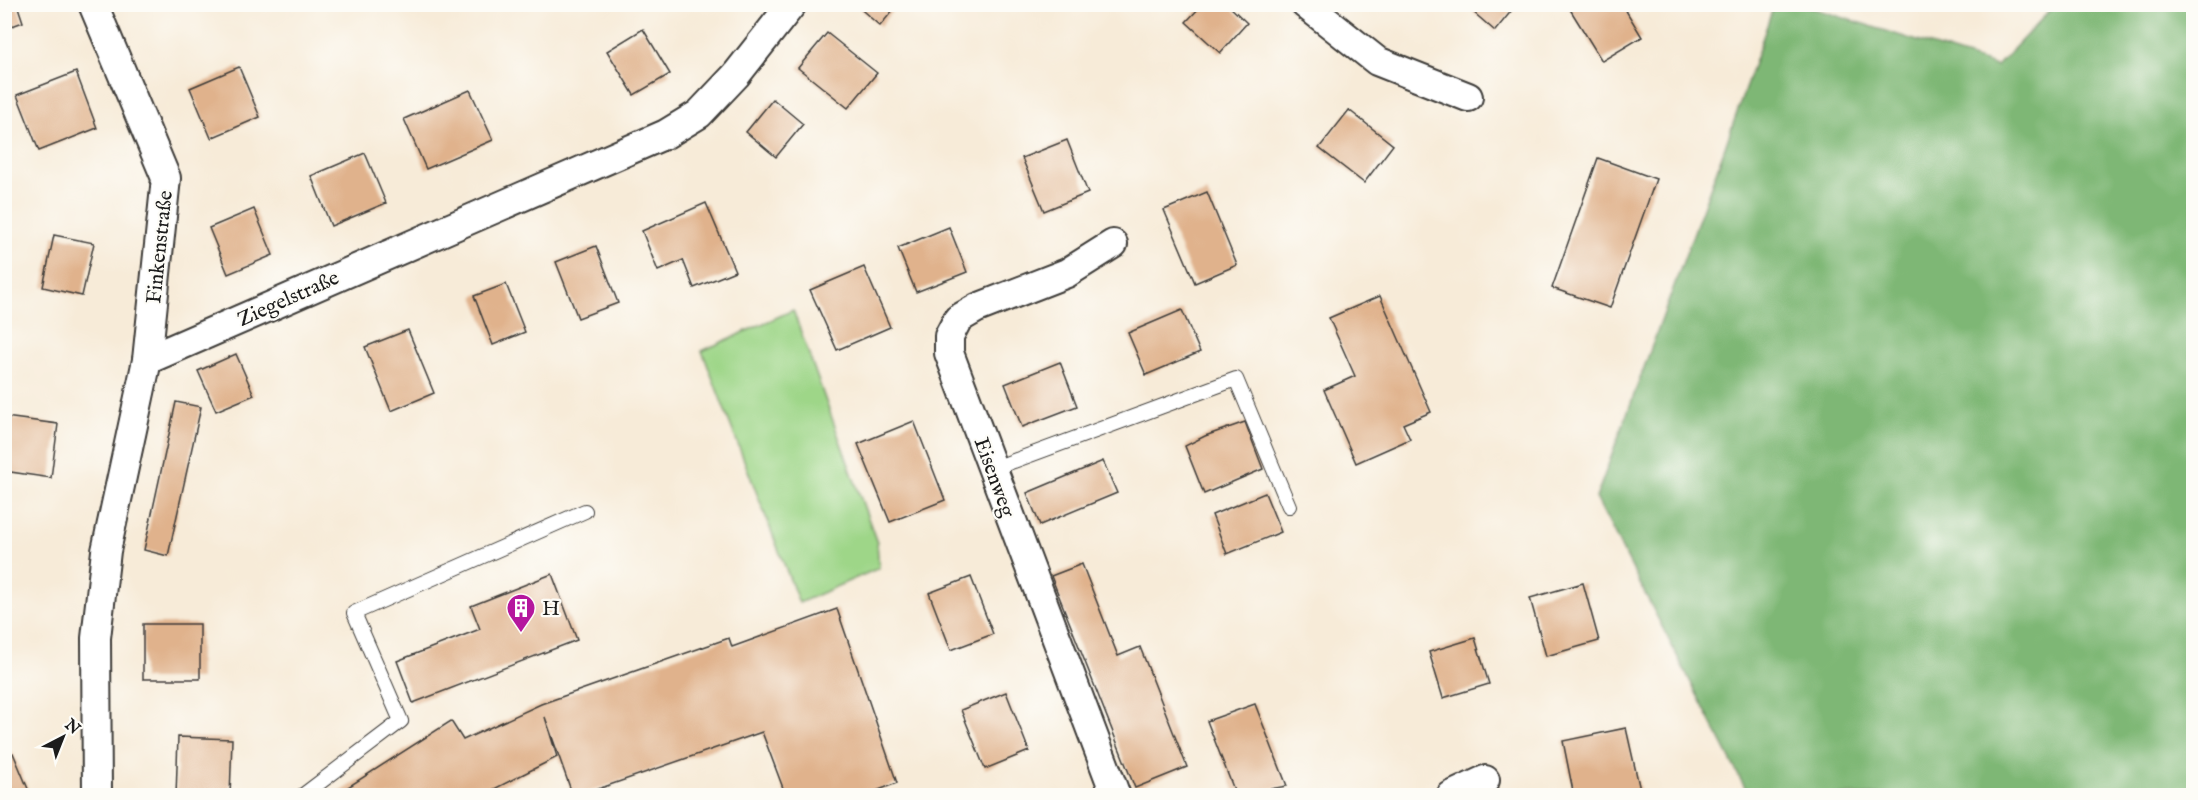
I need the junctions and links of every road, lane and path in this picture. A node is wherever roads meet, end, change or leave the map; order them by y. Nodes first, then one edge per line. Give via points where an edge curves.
1 (93, 4) edge
2 (792, 4) edge
3 (1305, 4) edge
4 (1468, 97) dead end
5 (1113, 244) dead end
6 (147, 360) junction
7 (992, 469) junction
8 (1289, 506) dead end
9 (585, 511) dead end
10 (1485, 780) dead end
11 (97, 795) edge
12 (302, 795) edge
13 (1116, 795) edge
14 (1451, 795) edge

1 - 6 street, Finkenstraße via 166,178
2 - 6 street, Ziegelstraße via 736,75 699,114 666,134
3 - 4 street via 1377,61
5 - 7 street, Eisenweg via 1067,273 958,319 949,336 949,353
6 - 11 street via 106,551 96,638
7 - 8 lane via 1236,379
7 - 13 street, Eisenweg
9 - 12 lane via 354,613 401,722
10 - 14 street

